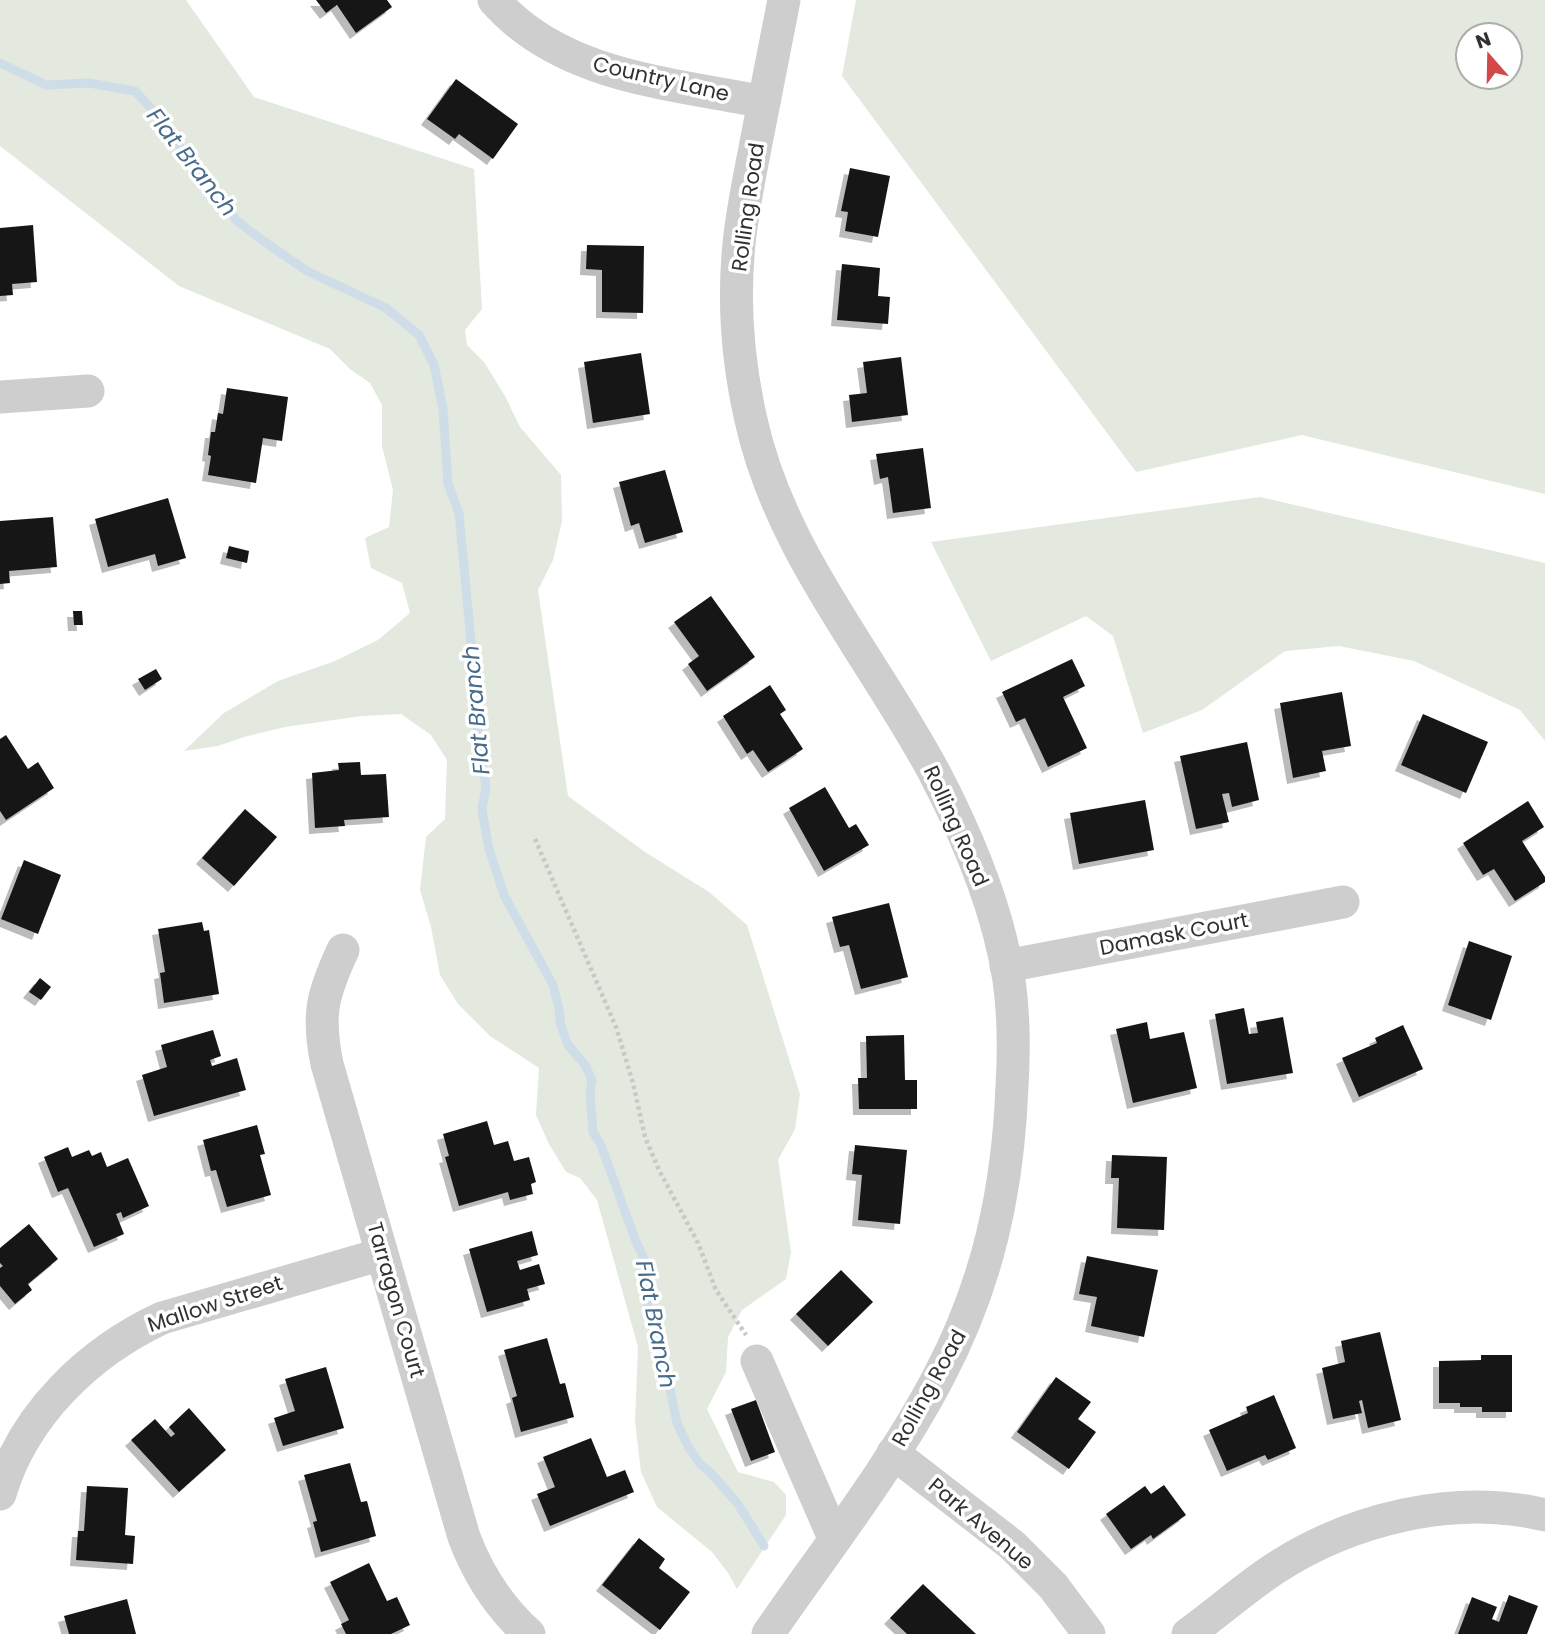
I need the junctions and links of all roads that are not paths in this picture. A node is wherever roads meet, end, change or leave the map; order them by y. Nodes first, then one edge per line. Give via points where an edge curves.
1 (494, 0) edge
2 (784, 0) edge
3 (764, 102) junction
4 (88, 391) dead end
5 (0, 397) edge
6 (1343, 902) dead end
7 (343, 950) dead end
8 (1006, 966) junction
9 (382, 1254) junction
10 (757, 1361) road end
11 (893, 1454) junction
12 (0, 1494) edge
13 (1545, 1515) edge
14 (834, 1538) junction
15 (529, 1634) edge
16 (768, 1634) edge
17 (1089, 1634) edge
18 (1188, 1634) edge

1 - 3 street, Country Lane via 537,38 604,70
2 - 3 street, Rolling Road
3 - 8 street, Rolling Road via 739,246 739,348 751,423 769,483 794,541 933,770 965,834
4 - 5 street
6 - 8 street, Damask Court
7 - 9 street, Tarragon Court via 324,993 322,1038
8 - 11 street, Rolling Road via 1014,1058 1011,1133 1001,1203 969,1314 939,1377
9 - 12 street, Mallow Street via 162,1318 136,1330 84,1368 41,1414
9 - 15 street, Tarragon Court via 468,1548 486,1583
10 - 14 street
11 - 14 street, Rolling Road
11 - 17 street, Park Avenue via 1012,1545
13 - 18 street via 1490,1508 1430,1510 1352,1529 1315,1544 1272,1570
14 - 16 street, Rolling Road

